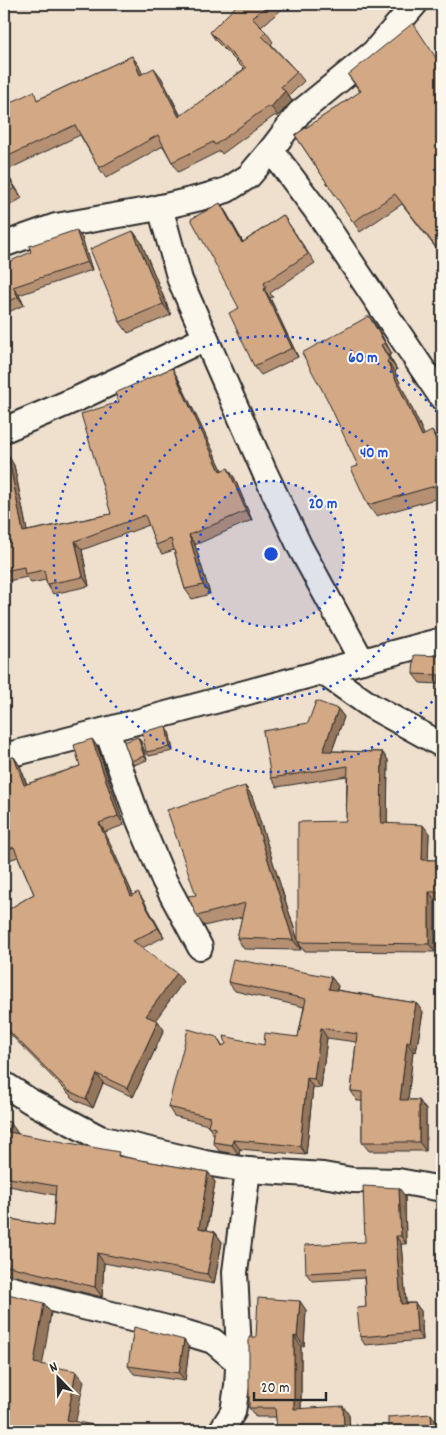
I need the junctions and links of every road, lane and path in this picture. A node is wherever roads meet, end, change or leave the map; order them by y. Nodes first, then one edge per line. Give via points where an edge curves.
1 (415, 4) edge
2 (272, 150) junction
3 (160, 207) junction
4 (4, 242) edge
5 (206, 338) junction
6 (442, 398) edge
7 (4, 430) edge
8 (442, 640) edge
9 (362, 661) junction
10 (321, 671) junction
11 (107, 731) junction
12 (442, 745) edge
13 (4, 756) edge
14 (200, 947) dead end
15 (4, 1084) edge
16 (248, 1170) junction
17 (442, 1189) edge
18 (4, 1288) edge
19 (239, 1363) junction
20 (221, 1431) edge

1 - 2 street via 374,52 299,113
2 - 3 street via 248,176 227,190
2 - 6 street via 332,233
3 - 4 street via 56,226
3 - 5 street via 180,280
5 - 7 street
5 - 9 street via 300,547
8 - 9 street
9 - 10 street
10 - 11 street
10 - 12 street via 371,706
11 - 13 street
11 - 14 street via 164,880
15 - 16 street via 100,1138
16 - 17 street via 398,1181
16 - 19 street via 235,1272
18 - 19 street via 196,1335 213,1341
19 - 20 street via 232,1412

